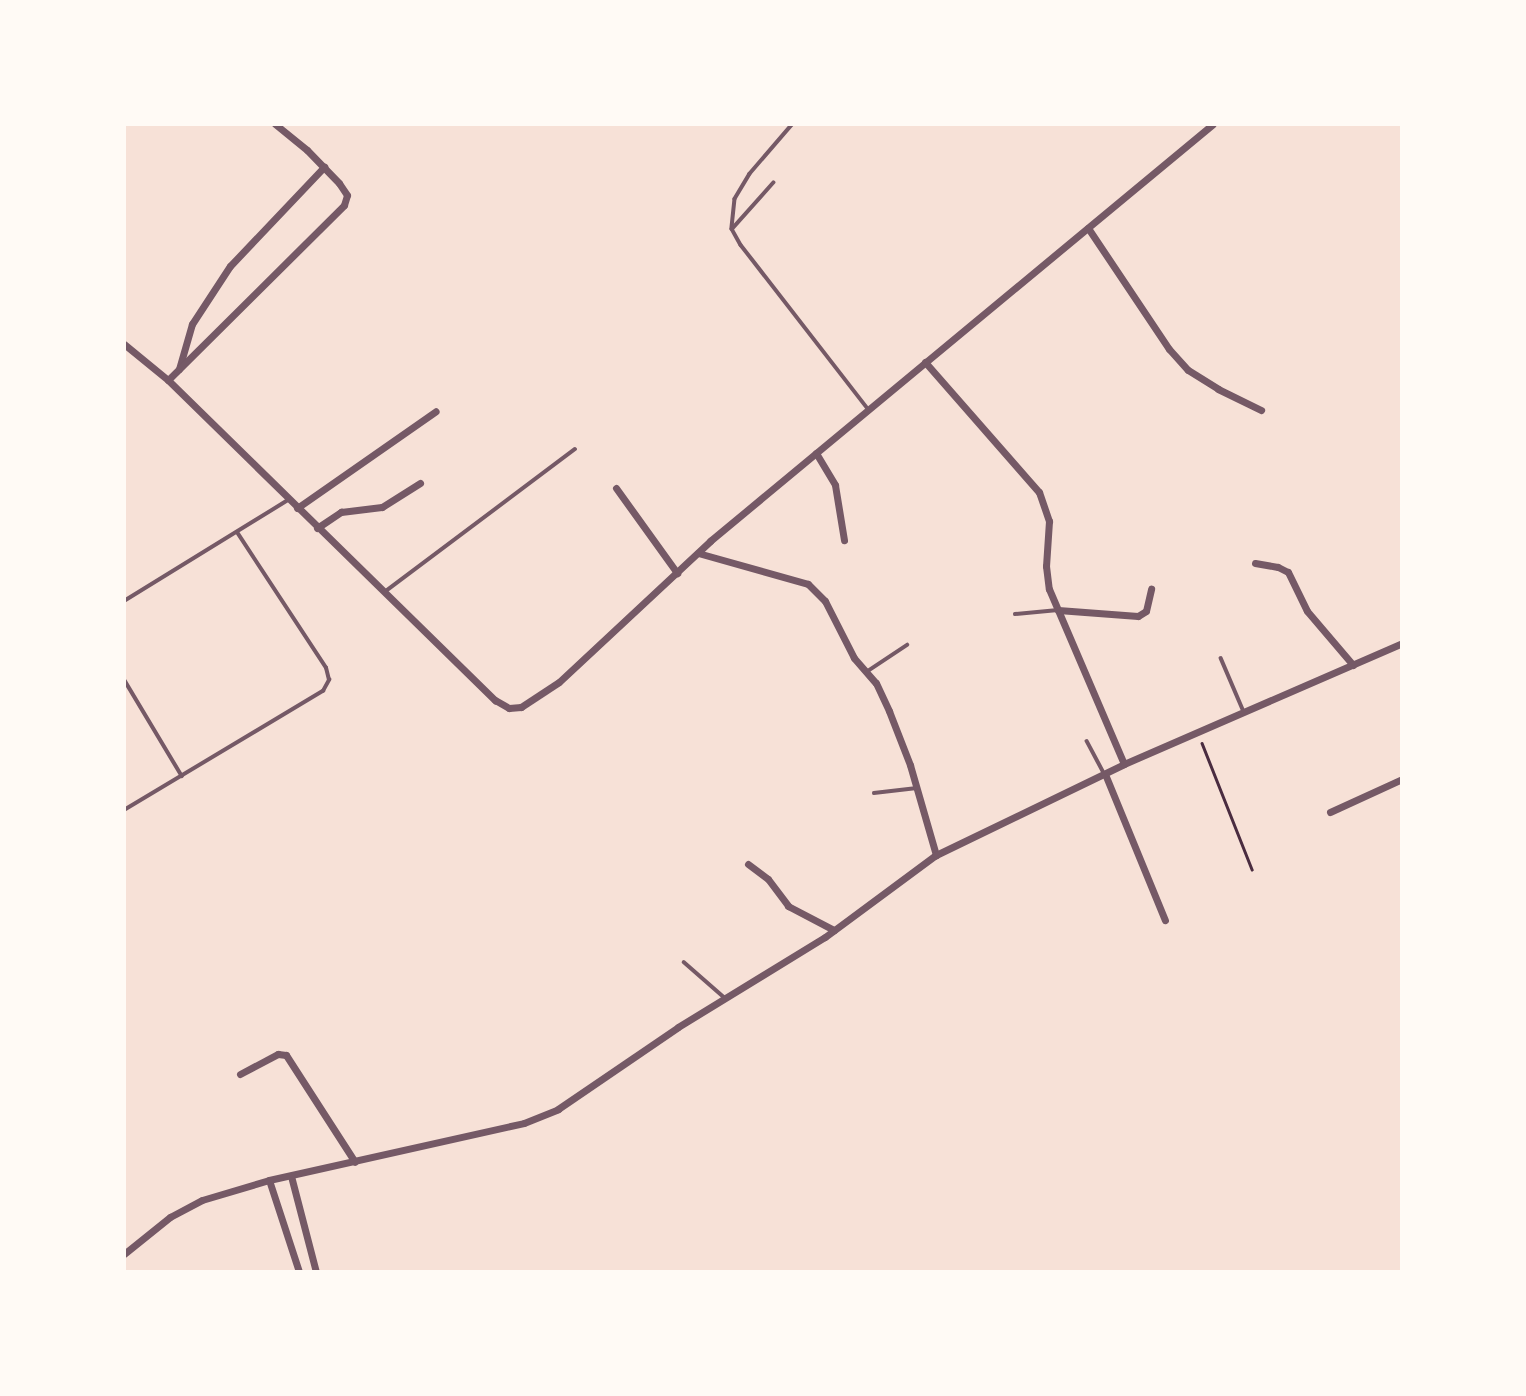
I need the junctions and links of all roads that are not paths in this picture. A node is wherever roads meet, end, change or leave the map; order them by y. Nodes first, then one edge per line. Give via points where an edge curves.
1 (275, 124) edge
2 (793, 124) edge
3 (1213, 124) edge
4 (324, 167) junction
5 (773, 183) dead end
6 (1088, 228) junction
7 (732, 229) junction
8 (124, 344) edge
9 (925, 362) junction
10 (179, 369) junction
11 (168, 380) junction
12 (868, 410) junction
13 (1261, 410) dead end
14 (436, 411) dead end
15 (575, 449) dead end
16 (816, 453) junction
17 (420, 483) dead end
18 (616, 488) dead end
19 (288, 500) junction
20 (297, 509) junction
21 (317, 528) junction
22 (238, 534) junction
23 (844, 540) dead end
24 (698, 553) junction
25 (1255, 563) dead end
26 (677, 573) junction
27 (1151, 589) dead end
28 (383, 593) junction
29 (124, 601) edge
30 (1058, 610) junction
31 (1015, 614) dead end
32 (1402, 643) edge
33 (907, 645) dead end
34 (1221, 659) dead end
35 (1353, 666) junction
36 (866, 672) junction
37 (124, 679) edge
38 (1245, 714) junction
39 (1087, 741) dead end
40 (1124, 764) junction
41 (1105, 774) junction
42 (182, 776) junction
43 (1402, 779) edge
44 (917, 788) junction
45 (874, 793) dead end
46 (124, 810) edge
47 (1330, 812) dead end
48 (936, 855) junction
49 (748, 863) dead end
50 (1164, 920) dead end
51 (834, 930) junction
52 (684, 962) dead end
53 (725, 998) junction
54 (240, 1074) dead end
55 (355, 1162) junction
56 (291, 1176) junction
57 (269, 1180) junction
58 (124, 1254) edge
59 (299, 1272) edge
60 (316, 1272) edge

1 - 4 street
2 - 7 lane via 735,199
3 - 6 street
4 - 10 street via 230,266 192,324
4 - 10 street via 347,195 344,205
5 - 7 lane
6 - 9 street
6 - 13 street via 1188,370
7 - 12 lane
8 - 11 street
9 - 12 street
9 - 30 street via 1039,492 1049,521 1049,589
10 - 11 street
11 - 19 street
12 - 16 street
14 - 20 street
15 - 28 lane
16 - 23 street via 835,485
16 - 24 street
17 - 21 street via 382,507 341,512
18 - 26 street
19 - 20 street
19 - 22 lane
20 - 21 street
21 - 28 street
22 - 29 lane
22 - 42 lane via 326,668 329,680 323,691
24 - 26 street
24 - 36 street via 808,584 825,601
25 - 35 street via 1287,572 1307,611
26 - 28 street via 559,682 521,707 509,708 495,700
27 - 30 street via 1150,601 1139,616
30 - 31 lane
30 - 40 street
32 - 35 street
33 - 36 lane
34 - 38 lane
35 - 38 street
36 - 44 street via 889,711
37 - 42 lane
38 - 40 street
39 - 41 lane
40 - 41 street
41 - 48 street
41 - 50 street
42 - 46 lane
43 - 47 street
44 - 45 lane
44 - 48 street
48 - 51 street
49 - 51 street via 768,879 788,906
51 - 53 street
52 - 53 lane
53 - 55 street via 558,1109 524,1123
54 - 55 street via 278,1054 286,1055
55 - 56 street
56 - 57 street
56 - 60 street
57 - 58 street via 202,1200 170,1217
57 - 59 street

